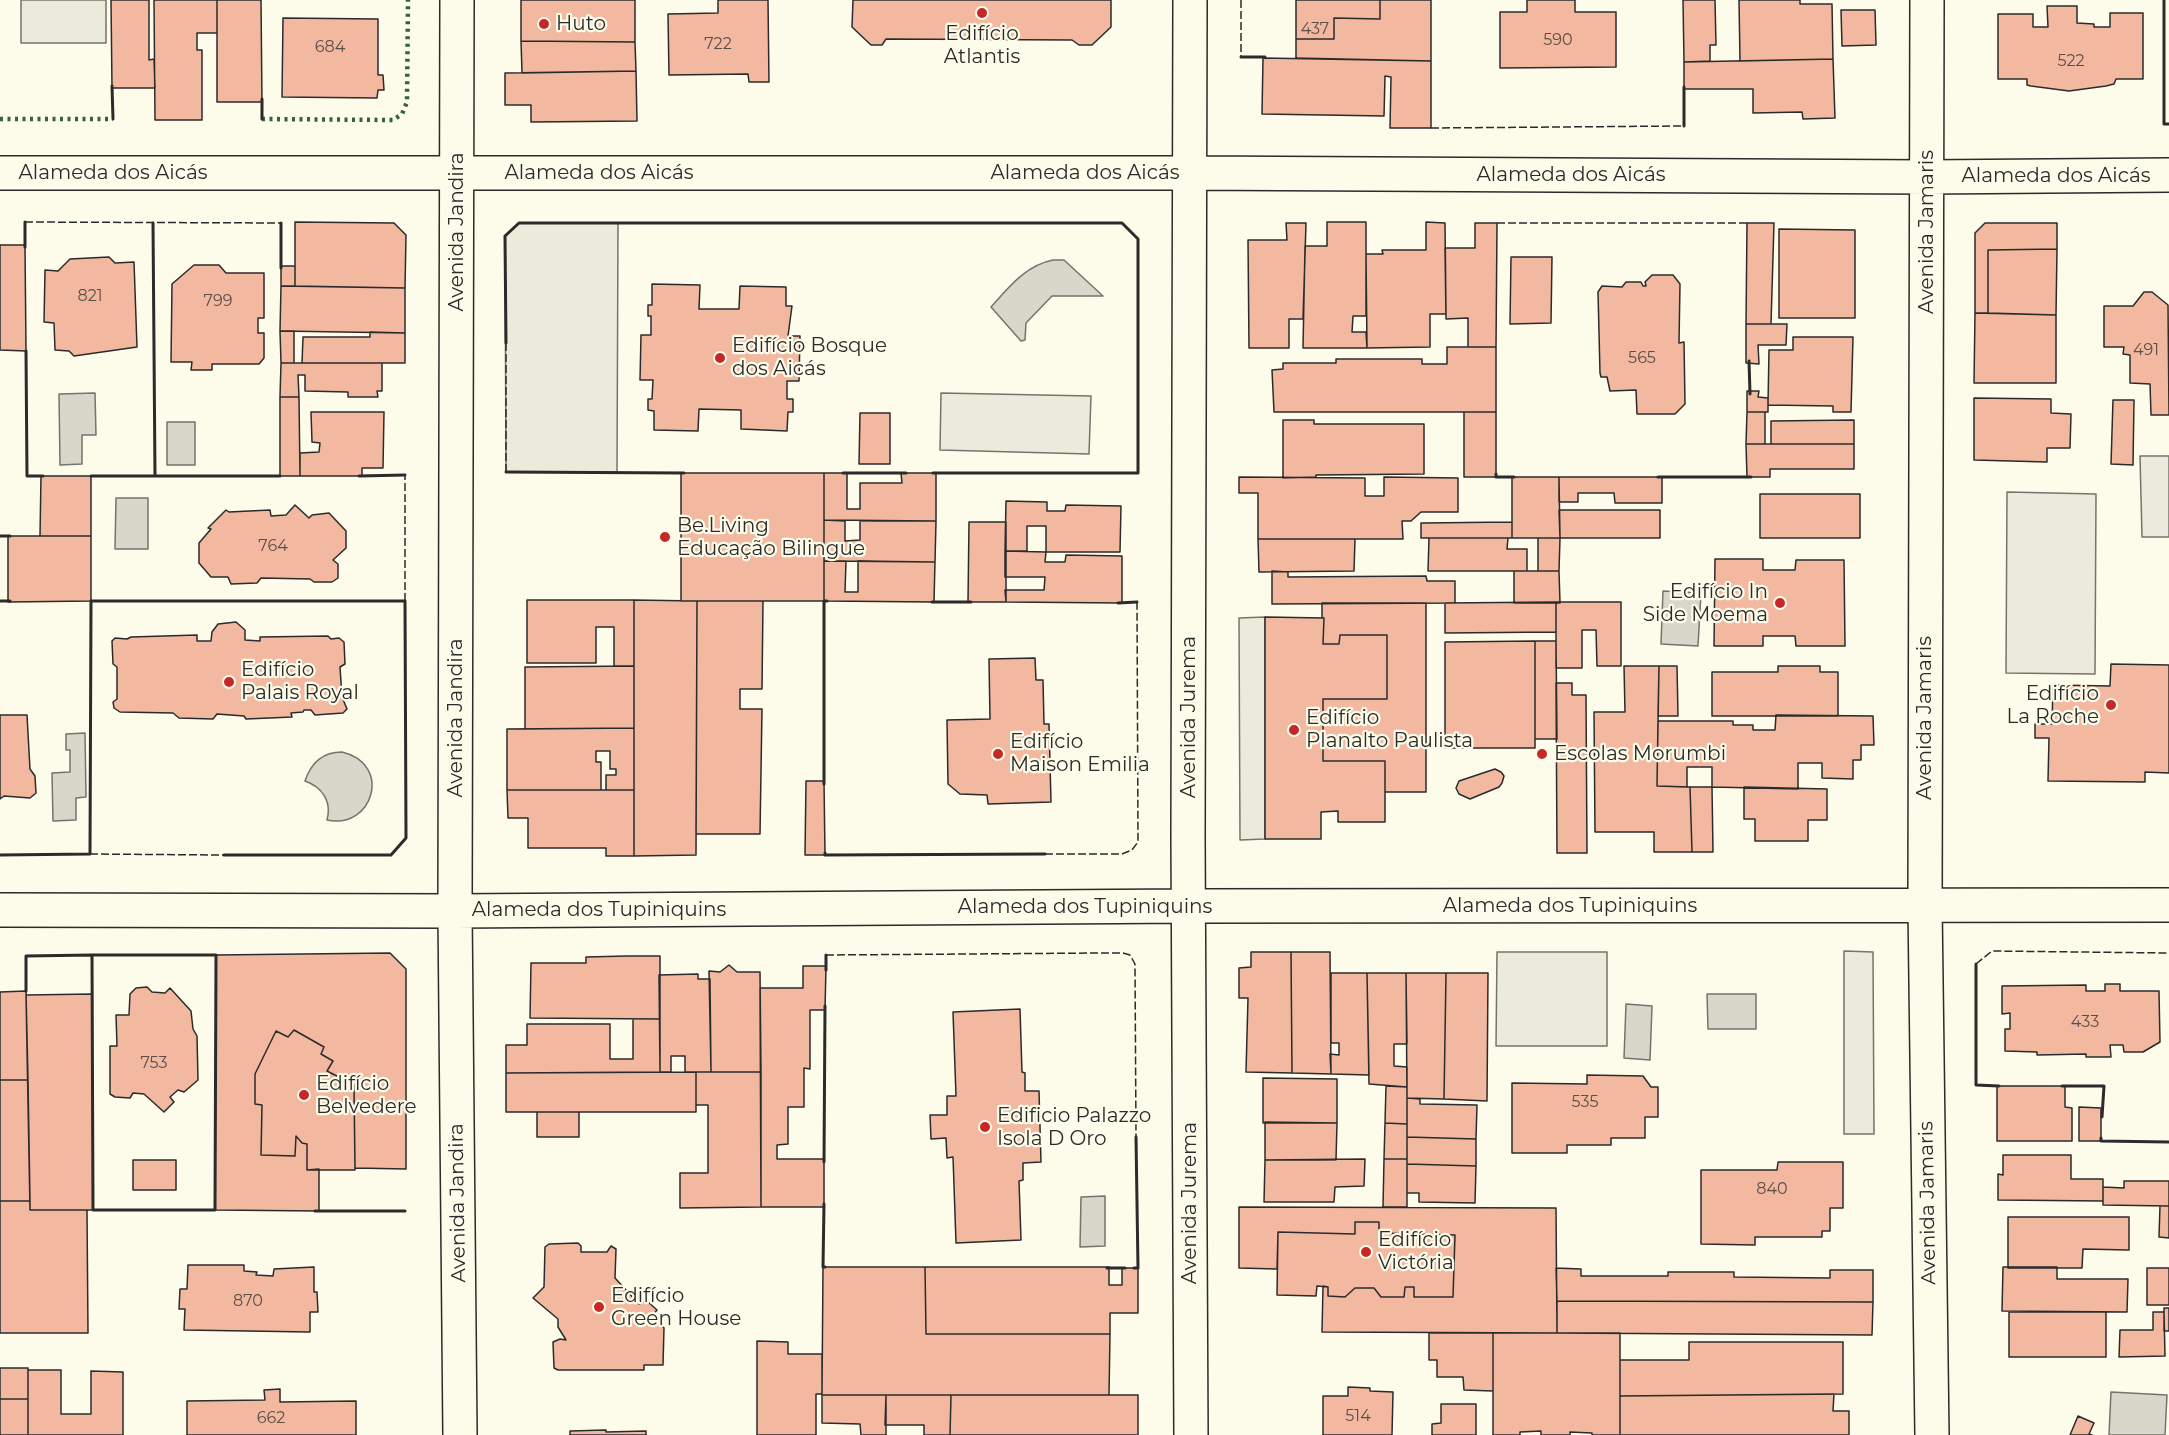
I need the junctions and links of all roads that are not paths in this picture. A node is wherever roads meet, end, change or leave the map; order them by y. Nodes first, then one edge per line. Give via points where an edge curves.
1 (457, 0) edge
2 (1190, 0) edge
3 (1927, 0) edge
4 (0, 173) edge
5 (456, 173) junction
6 (1189, 173) junction
7 (2169, 175) edge
8 (1927, 177) junction
9 (2169, 905) edge
10 (1189, 906) junction
11 (1925, 906) junction
12 (0, 910) edge
13 (455, 911) junction
14 (460, 1435) edge
15 (1191, 1435) edge
16 (1932, 1435) edge

1 - 5 street, Avenida Jandira
2 - 6 street, Avenida Jurema
3 - 8 street, Avenida Jamaris
4 - 5 street, Alameda dos Aicás
5 - 6 street, Alameda dos Aicás
5 - 13 street, Avenida Jandira
6 - 8 street, Alameda dos Aicás
6 - 10 street, Avenida Jurema
7 - 8 street, Alameda dos Aicás
8 - 11 street, Avenida Jamaris
9 - 11 street, Alameda dos Tupiniquins
10 - 11 street, Alameda dos Tupiniquins
10 - 13 street, Alameda dos Tupiniquins
10 - 15 street, Avenida Jurema
11 - 16 street, Avenida Jamaris
12 - 13 street, Alameda dos Tupiniquins
13 - 14 street, Avenida Jandira

